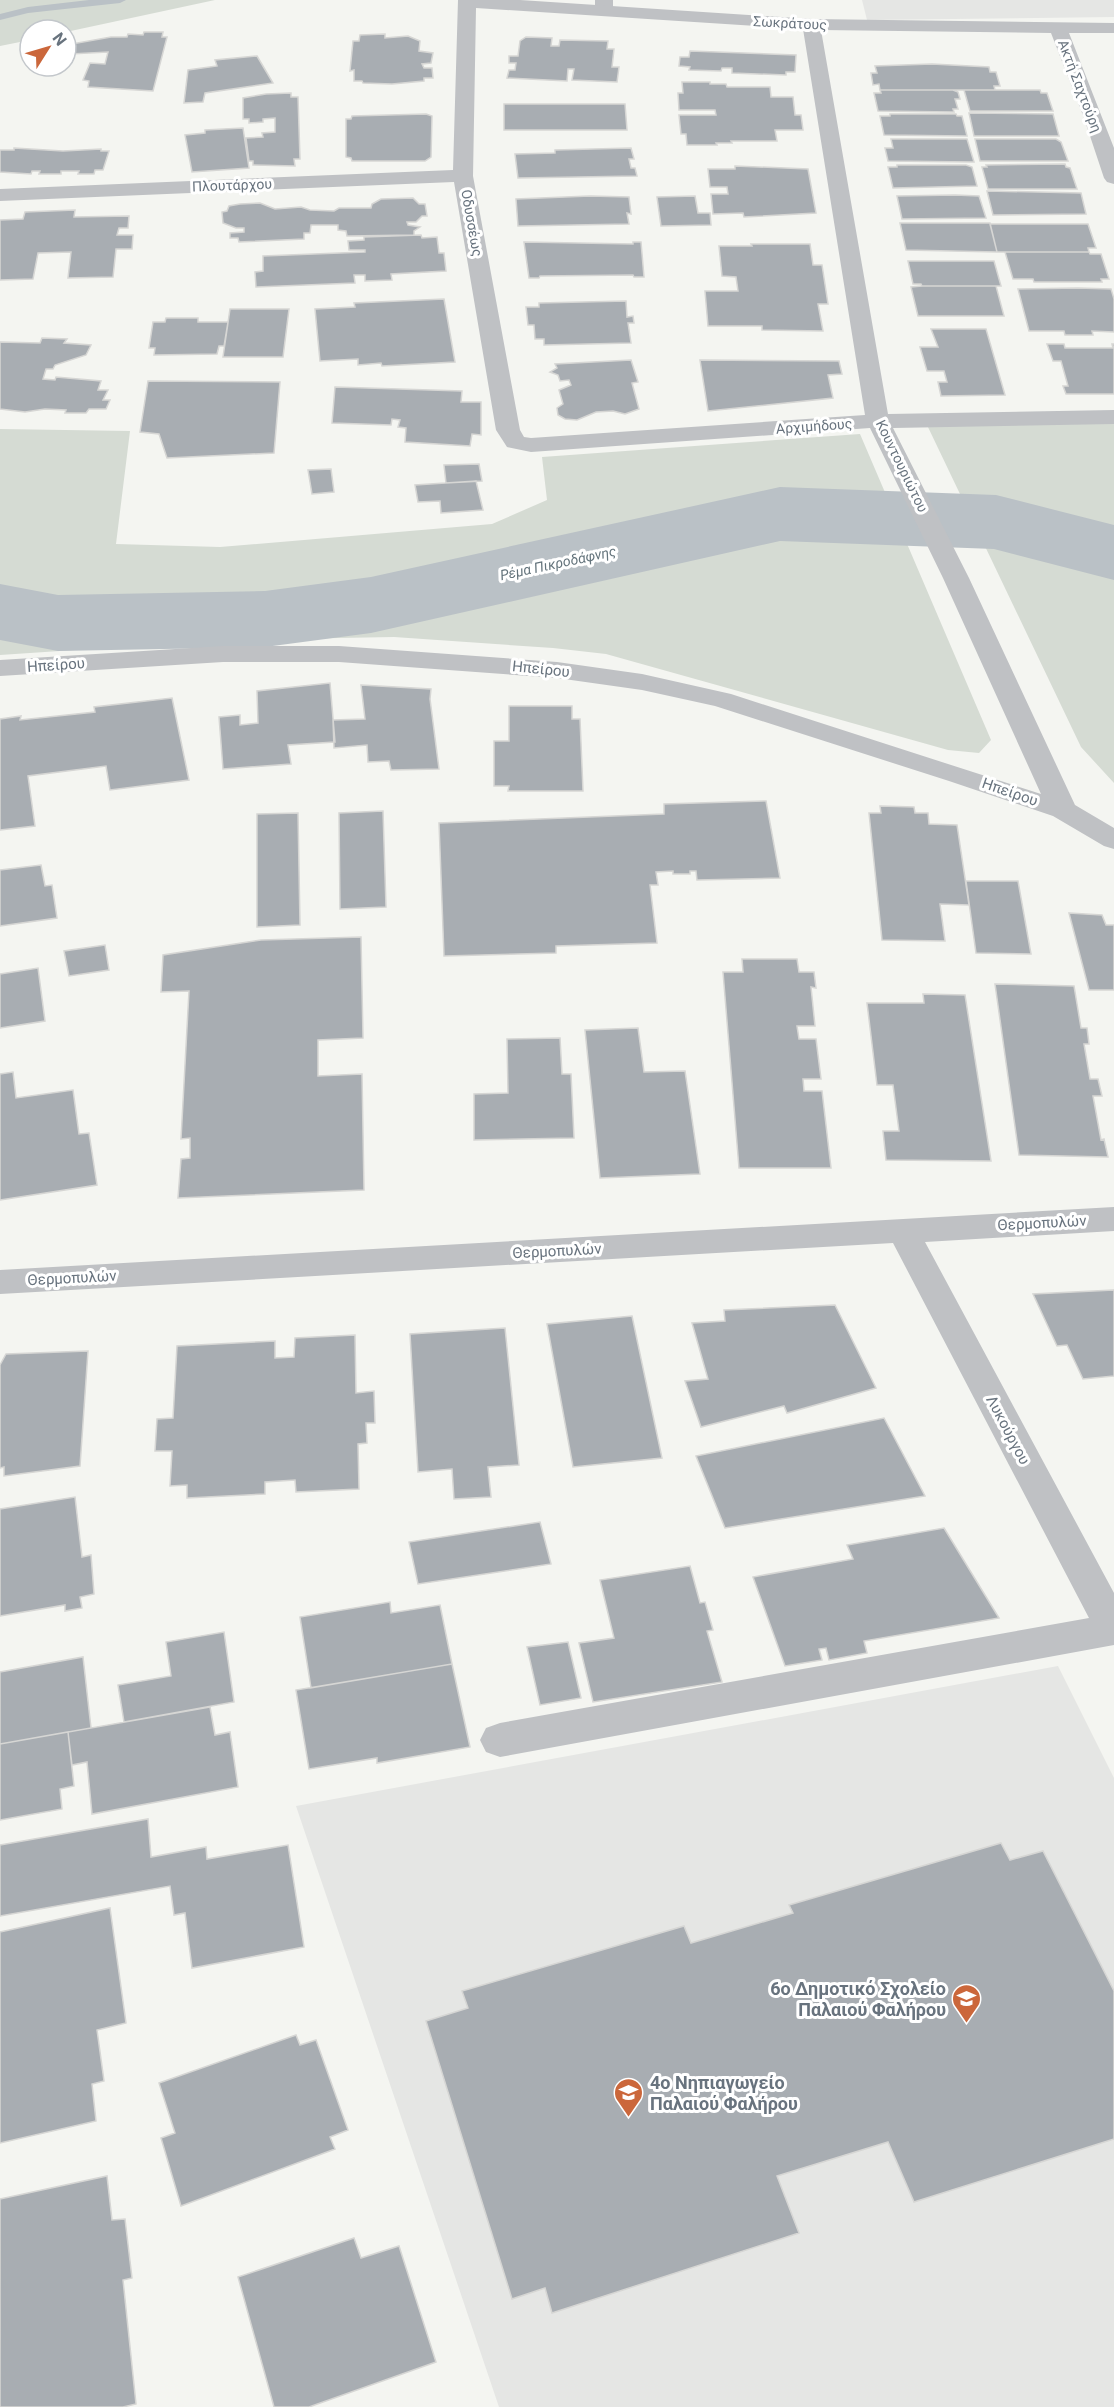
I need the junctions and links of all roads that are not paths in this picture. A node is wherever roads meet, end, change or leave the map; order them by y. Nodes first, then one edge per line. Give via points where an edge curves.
1 (467, 1) edge
2 (604, 6) edge
3 (811, 24) junction
4 (1058, 28) junction
5 (1114, 28) edge
6 (463, 176) junction
7 (1114, 178) edge
8 (0, 195) edge
9 (1114, 417) edge
10 (878, 421) junction
11 (515, 442) joint
12 (0, 668) edge
13 (1064, 810) junction
14 (1114, 840) edge
15 (1114, 1219) edge
16 (903, 1231) junction
17 (0, 1282) edge
18 (1114, 1629) edge
19 (500, 1740) dead end

1 - 2 street, Σωκράτους
1 - 6 street, Οδυσσέως
2 - 3 street, Σωκράτους
3 - 4 street, Σωκράτους via 846,17
3 - 10 street, Κουντουριώτου
4 - 5 street, Σωκράτους
4 - 7 street, Ακτή Σαχτούρη
6 - 8 street, Πλουτάρχου
6 - 11 street, Οδυσσέως via 508,430
9 - 10 street, Αρχιμήδους
10 - 11 street, Αρχιμήδους via 531,445
10 - 13 street, Κουντουριώτου
12 - 13 street, Ηπείρου via 223,654 339,654 557,670 642,682 722,700
13 - 14 street, Ηπείρου
15 - 16 street, Θερμοπυλών
16 - 17 street, Θερμοπυλών
16 - 18 street, Λυκούργου
18 - 19 street

